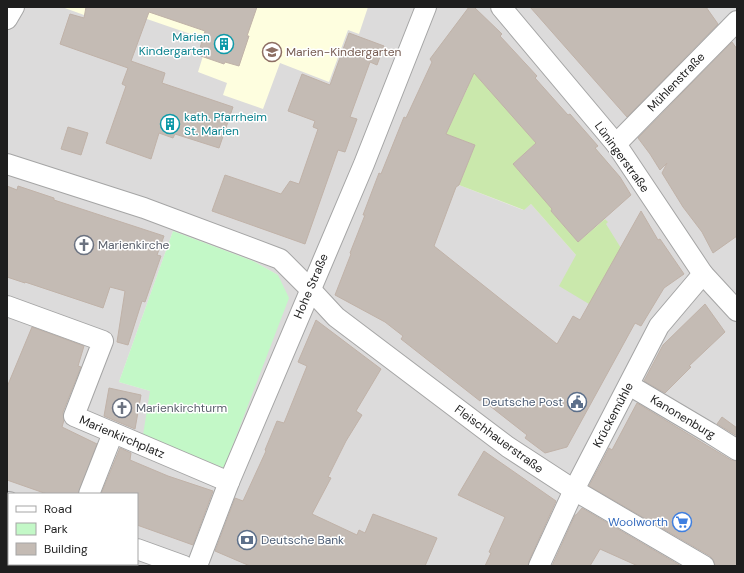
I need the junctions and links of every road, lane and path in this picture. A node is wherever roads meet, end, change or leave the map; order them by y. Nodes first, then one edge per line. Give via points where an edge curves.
1 (14, 7) edge
2 (426, 7) edge
3 (501, 7) edge
4 (730, 7) edge
5 (737, 18) edge
6 (7, 19) edge
7 (737, 21) edge
8 (616, 144) junction
9 (7, 164) edge
10 (703, 274) junction
11 (310, 289) junction
12 (7, 306) edge
13 (737, 311) edge
14 (629, 385) junction
15 (113, 433) junction
16 (737, 450) edge
17 (229, 482) junction
18 (574, 490) junction
19 (89, 493) edge
20 (138, 549) edge
21 (184, 566) edge
22 (197, 566) edge
23 (539, 566) edge
24 (704, 566) edge

1 - 6 street
2 - 11 street, Hohe Straße via 364,164
3 - 8 street, Lüningerstraße
4 - 5 street
7 - 8 street, Mühlenstraße
8 - 10 street, Lüningerstraße
9 - 11 street via 144,208 280,259
10 - 13 street, Lüningerstraße
10 - 14 street, Krückemühle via 659,326
11 - 17 street, Hohe Straße
11 - 18 street, Fleischhauerstraße via 347,326 508,448
12 - 15 street, Marienkirchplatz via 103,341 74,416
14 - 16 street, Kanonenburg
14 - 18 street, Krückemühle
15 - 17 street, Marienkirchplatz
15 - 19 street
17 - 22 street, Hohe Straße
18 - 23 street, Krückemühle
18 - 24 street, Fleischhauerstraße
20 - 21 street

